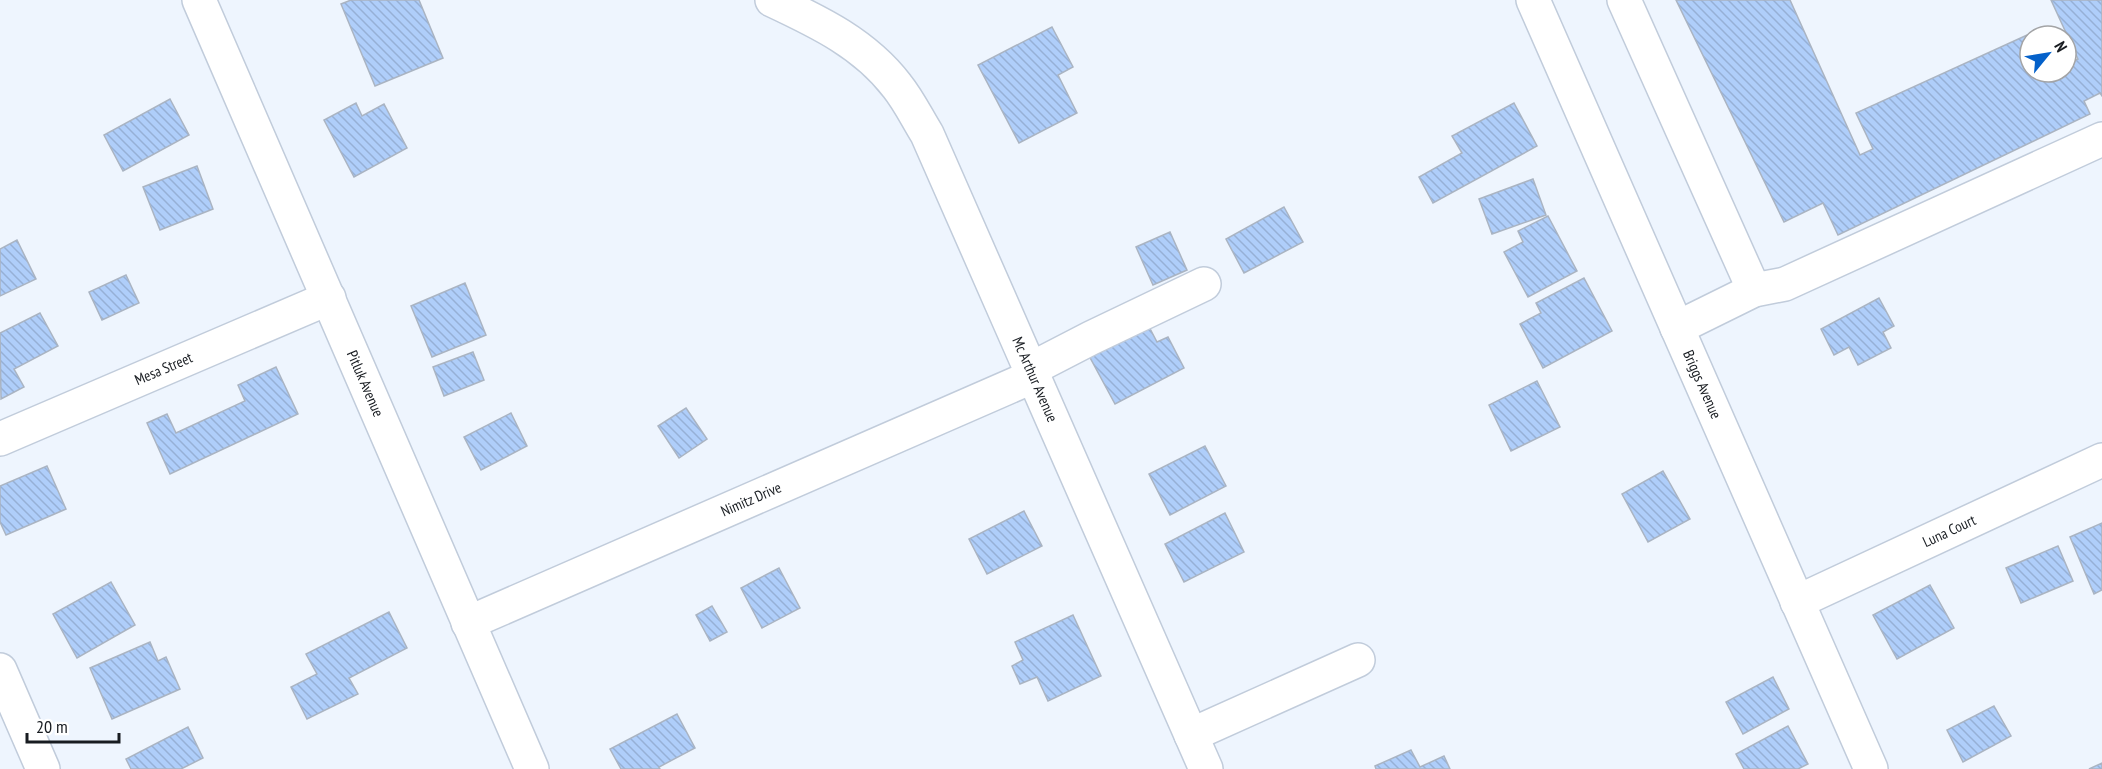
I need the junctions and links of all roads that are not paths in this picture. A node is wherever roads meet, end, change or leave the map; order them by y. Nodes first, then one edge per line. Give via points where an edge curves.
1 (199, 0) edge
2 (772, 0) edge
3 (1533, 0) edge
4 (1624, 0) edge
5 (2102, 140) edge
6 (1204, 284) dead end
7 (1754, 290) junction
8 (329, 298) junction
9 (1677, 328) junction
10 (1033, 372) junction
11 (0, 439) edge
12 (2102, 460) edge
13 (1797, 602) junction
14 (468, 623) junction
15 (1358, 660) dead end
16 (0, 670) edge
17 (1191, 735) junction
18 (43, 769) edge
19 (532, 769) edge
20 (1206, 769) edge
21 (1871, 769) edge

1 - 8 street, Pitluk Avenue
2 - 10 street, Mc Arthur Avenue via 821,23 861,49 897,86 927,134
3 - 9 street, Briggs Avenue
4 - 7 street
5 - 7 street via 1785,284
6 - 10 street, Nimitz Drive via 1091,338
7 - 9 street
8 - 11 street, Mesa Street
8 - 14 street, Pitluk Avenue
9 - 13 street, Briggs Avenue
10 - 14 street, Nimitz Drive
10 - 17 street, Mc Arthur Avenue
12 - 13 street, Luna Court
13 - 21 street, Briggs Avenue
14 - 19 street, Pitluk Avenue
15 - 17 street
16 - 18 street
17 - 20 street, Mc Arthur Avenue

